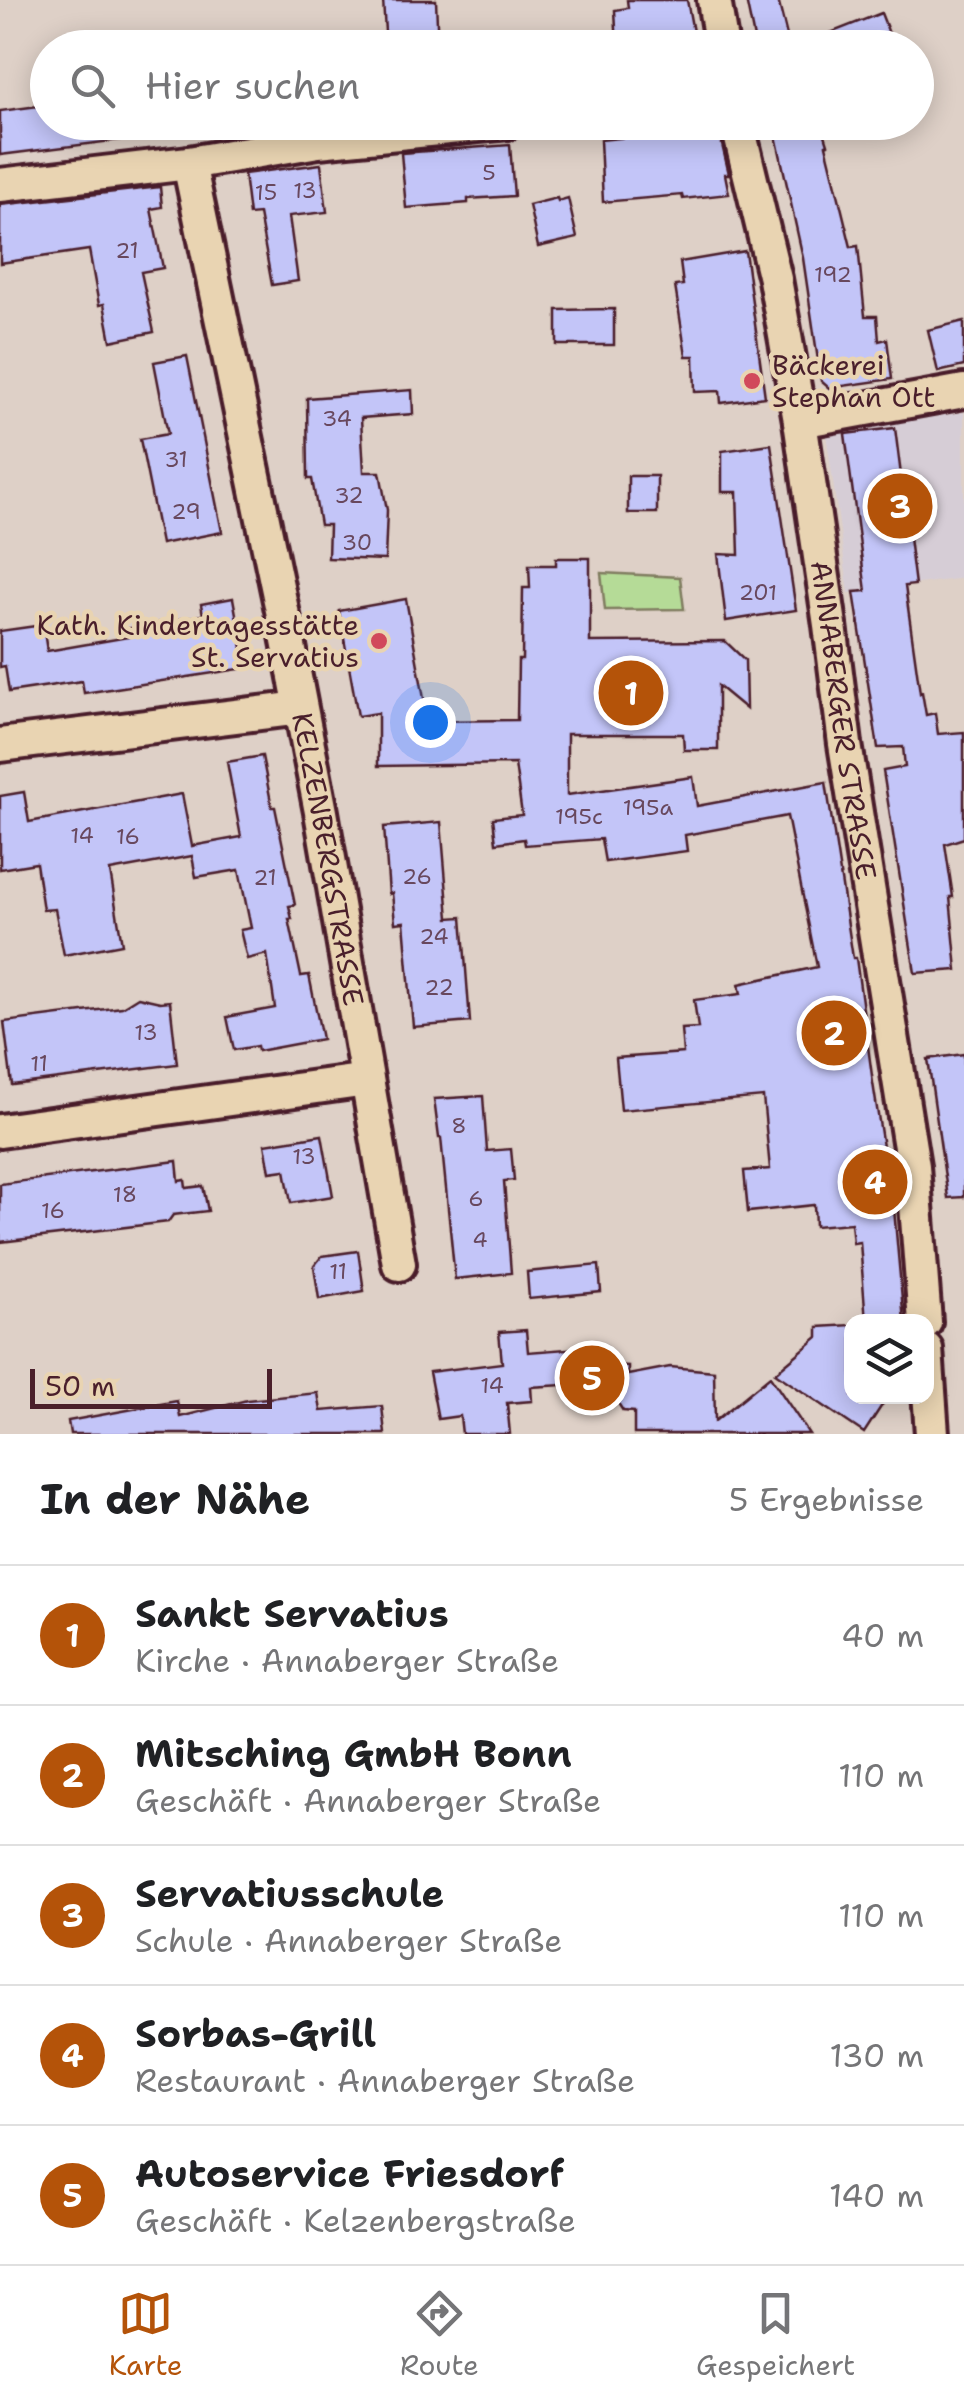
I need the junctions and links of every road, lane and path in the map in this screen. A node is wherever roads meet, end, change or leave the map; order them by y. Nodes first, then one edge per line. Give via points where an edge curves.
1 (714, 0) edge
2 (719, 30) edge
3 (318, 140) edge
4 (741, 140) edge
5 (189, 163) junction
6 (0, 185) edge
7 (964, 391) edge
8 (800, 421) junction
9 (300, 708) junction
10 (0, 745) edge
11 (367, 1080) junction
12 (0, 1131) edge
13 (399, 1264) dead end
14 (923, 1314) edge
15 (930, 1404) edge
16 (932, 1434) edge

1 - 2 street
3 - 5 street
4 - 8 street, ANNABERGER STRASSE
5 - 6 street
5 - 9 street, KELZENBERGSTRASSE
7 - 8 street
8 - 14 street, ANNABERGER STRASSE via 914,1166
9 - 10 street
9 - 11 street, KELZENBERGSTRASSE
11 - 12 street
11 - 13 street, KELZENBERGSTRASSE
15 - 16 street

